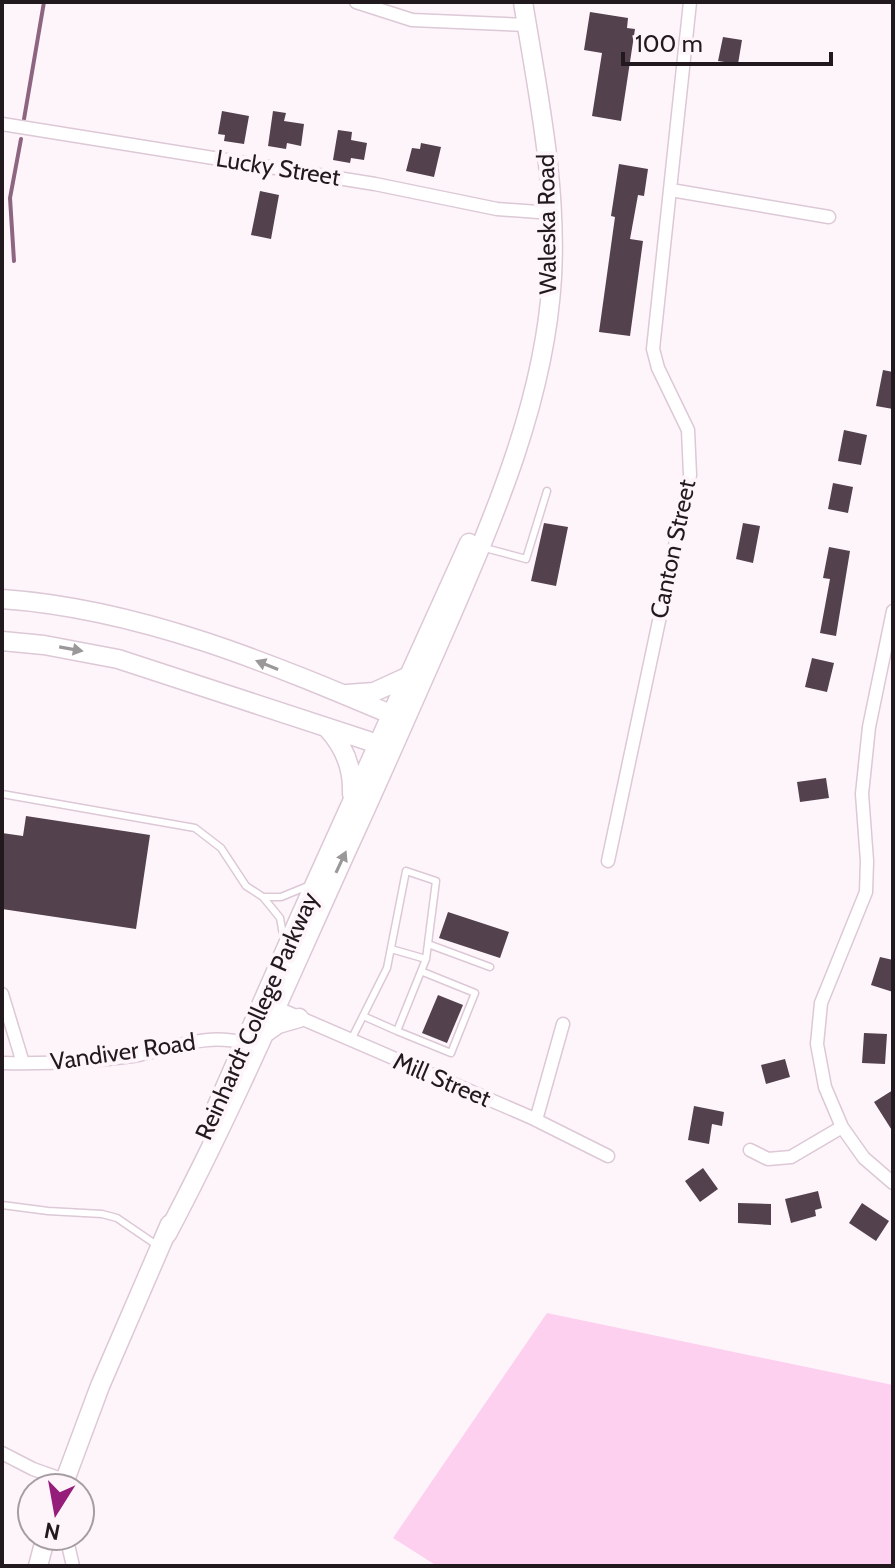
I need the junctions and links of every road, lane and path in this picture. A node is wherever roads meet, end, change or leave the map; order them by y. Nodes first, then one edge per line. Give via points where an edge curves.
1 (356, 2) edge
2 (523, 2) edge
3 (690, 2) edge
4 (527, 25) junction
5 (2, 124) edge
6 (671, 190) junction
7 (552, 213) junction
8 (829, 217) dead end
9 (518, 444) junction
10 (547, 491) dead end
11 (481, 547) junction
12 (2, 599) edge
13 (893, 611) edge
14 (2, 641) edge
15 (889, 654) edge
16 (409, 676) junction
17 (340, 694) junction
18 (398, 717) junction
19 (327, 728) junction
20 (385, 746) junction
21 (2, 794) edge
22 (352, 800) junction
23 (608, 861) dead end
24 (315, 882) junction
25 (263, 897) junction
26 (428, 944) junction
27 (391, 949) junction
28 (290, 956) junction
29 (426, 959) junction
30 (490, 967) dead end
31 (387, 968) junction
32 (397, 972) dead end
33 (423, 972) junction
34 (379, 984) junction
35 (390, 988) dead end
36 (2, 994) edge
37 (371, 1001) junction
38 (381, 1005) dead end
39 (275, 1007) junction
40 (363, 1016) junction
41 (299, 1018) junction
42 (563, 1024) dead end
43 (397, 1031) junction
44 (261, 1036) junction
45 (351, 1040) junction
46 (243, 1043) junction
47 (2, 1063) edge
48 (23, 1063) junction
49 (536, 1120) junction
50 (842, 1127) junction
51 (750, 1150) dead end
52 (608, 1156) dead end
53 (893, 1183) edge
54 (2, 1205) edge
55 (164, 1241) junction
56 (2, 1453) edge
57 (39, 1472) edge
58 (68, 1472) edge

1 - 4 street via 412,20
2 - 4 main road, Waleska Road
3 - 6 street, Canton Street
4 - 7 main road, Waleska Road via 544,119
5 - 7 street, Lucky Street via 497,209
6 - 8 street
6 - 23 street, Canton Street via 653,349 688,430 690,475
7 - 9 main road, Waleska Road via 552,278 542,353
9 - 11 main road, Waleska Road
9 - 16 main road, Waleska Road
10 - 11 lane via 526,559
11 - 18 main road, Waleska Road
17 -> 12 main road via 148,623 71,606
13 - 15 street
14 -> 19 main road via 118,659
15 - 50 street via 869,727 862,794 866,892 821,1003 817,1044 825,1087
16 - 17 main road via 374,692
16 - 18 main road, Waleska Road
17 - 18 main road
18 - 20 main road
19 - 20 main road
19 - 22 main road via 348,758
20 - 22 main road, Reinhardt College Parkway
28 -> 20 main road
21 - 25 lane via 195,828 221,848 246,886
22 - 24 main road, Reinhardt College Parkway
24 - 25 lane via 290,895
24 - 28 main road, Reinhardt College Parkway
25 - 28 lane via 280,918
26 - 27 lane via 436,881 406,871
26 - 29 lane
26 - 30 lane
27 - 29 lane
27 - 31 lane
28 - 39 main road, Reinhardt College Parkway
28 - 46 main road, Reinhardt College Parkway
29 - 33 lane
31 - 32 lane
31 - 34 lane
33 - 43 lane via 415,979
33 - 43 lane via 475,993 451,1053
34 - 35 lane
34 - 37 lane
36 - 48 street
37 - 38 lane
37 - 40 lane
39 - 41 street, Mill Street
39 - 44 main road, Reinhardt College Parkway
40 - 43 lane
40 - 45 lane
41 - 44 main road
41 - 45 street, Mill Street
42 - 49 street
44 - 55 main road, Reinhardt College Parkway
45 - 49 street, Mill Street
46 - 48 street, Vandiver Road via 205,1040 101,1060
46 - 55 main road, Reinhardt College Parkway
47 - 48 street, Vandiver Road
49 - 52 street, Mill Street
50 - 51 street via 791,1157 768,1159
50 - 53 street via 864,1158
54 - 55 lane via 102,1214
55 - 58 main road, Reinhardt College Parkway
56 - 57 street

